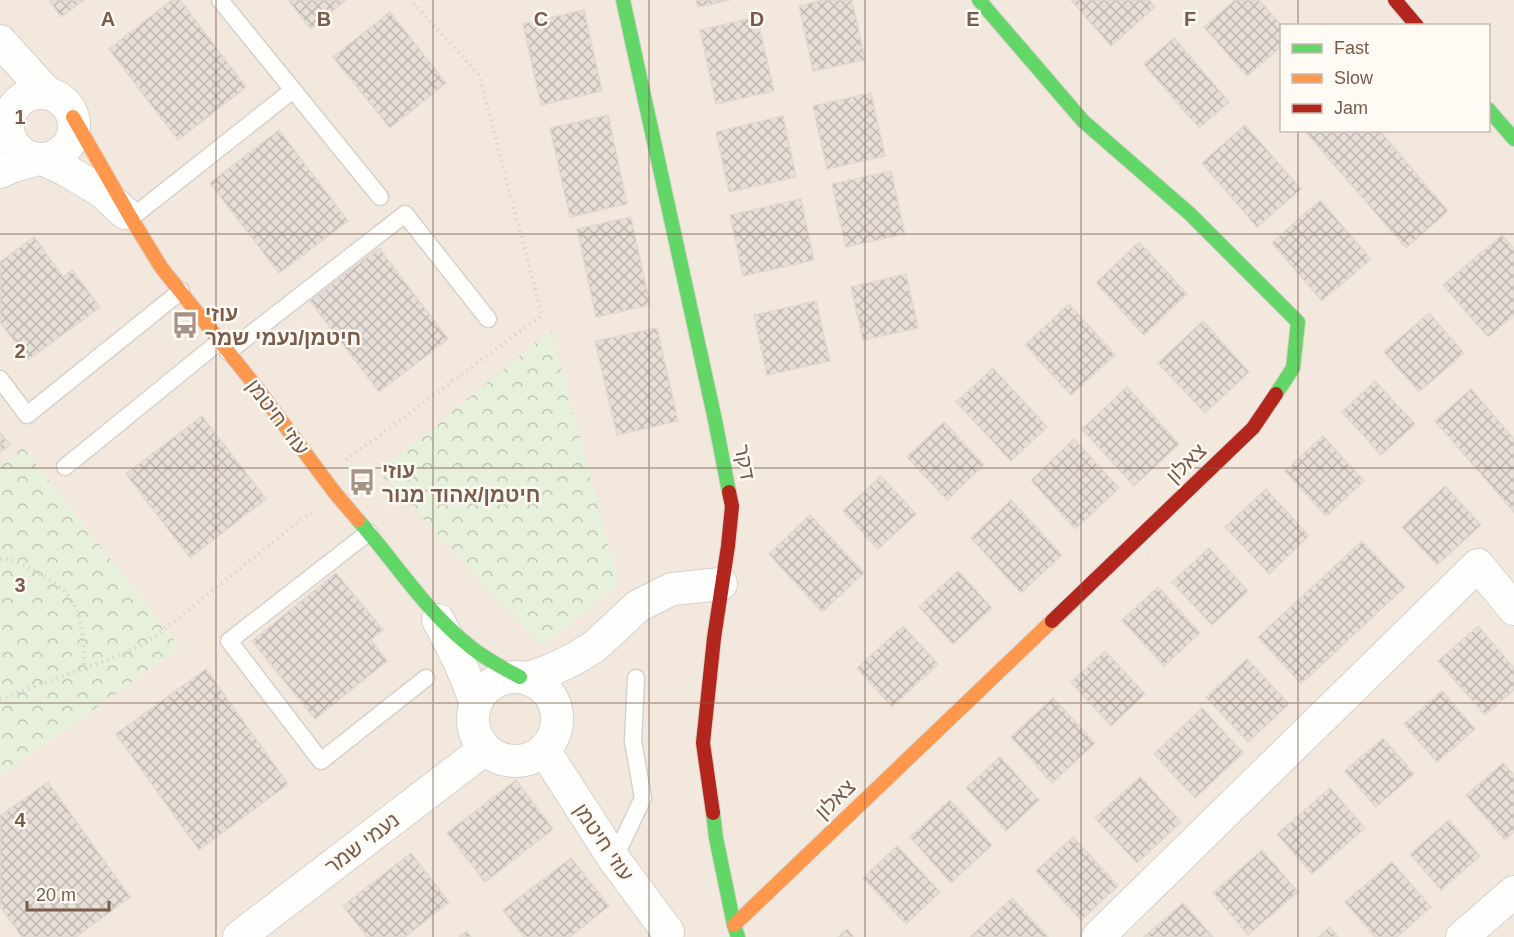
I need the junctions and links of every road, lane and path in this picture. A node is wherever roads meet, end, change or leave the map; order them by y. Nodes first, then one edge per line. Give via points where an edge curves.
1 (220, 0) edge
2 (623, 0) edge
3 (979, 0) edge
4 (1395, 0) edge
5 (1415, 24) edge
6 (0, 41) edge
7 (0, 65) edge
8 (293, 90) junction
9 (47, 93) junction
10 (1490, 111) edge
11 (73, 117) junction
12 (6, 121) edge
13 (1514, 139) edge
14 (41, 160) junction
15 (0, 172) edge
16 (381, 197) dead end
17 (131, 218) junction
18 (181, 291) junction
19 (488, 319) dead end
20 (224, 346) junction
21 (0, 379) edge
22 (65, 468) dead end
23 (335, 493) junction
24 (369, 532) junction
25 (0, 559) edge
26 (722, 584) junction
27 (1514, 609) edge
28 (433, 611) junction
29 (600, 641) junction
30 (84, 669) junction
31 (426, 678) dead end
32 (524, 678) junction
33 (636, 678) dead end
34 (0, 699) edge
35 (476, 704) junction
36 (557, 721) junction
37 (485, 749) junction
38 (544, 750) junction
39 (614, 859) junction
40 (1514, 892) edge
41 (736, 931) edge
42 (257, 932) edge
43 (668, 932) dead end
44 (1098, 937) edge
45 (1461, 937) edge

1 - 8 lane
2 - 26 street, דקר via 732,506
3 - 41 street, צאלון via 1083,121 1190,214 1298,322 1293,368 1252,428
4 - 5 street
6 - 9 street
7 - 12 street
8 - 16 lane
8 - 17 lane
9 - 11 street via 67,105
9 - 12 street via 19,100
10 - 13 street
11 - 14 street via 71,140 65,149 55,157
11 - 17 street, עוזי חיטמן
12 - 14 street via 13,146 21,154
14 - 15 street
14 - 17 street, עוזי חיטמן via 101,191
17 - 18 street, עוזי חיטמן
18 - 20 street, עוזי חיטמן
18 - 21 lane via 27,415
19 - 20 lane via 405,214
20 - 22 lane
20 - 23 street, עוזי חיטמן
23 - 24 street, עוזי חיטמן
23 - 30 path via 163,630 139,646
24 - 28 street, עוזי חיטמן
24 - 31 lane via 229,641 321,761
25 - 30 path via 6,558 44,576 70,597 80,616
26 - 29 street via 672,589 638,606
26 - 41 street, דקר via 703,743 716,838
27 - 44 street via 1478,565
28 - 32 street, עוזי חיטמן via 471,647
28 - 35 street, עוזי חיטמן
29 - 32 street via 576,658
29 - 36 street via 574,681
30 - 34 path
32 - 35 street via 512,676 489,685
32 - 36 street via 537,682 550,694
33 - 39 lane via 633,741 643,798
35 - 37 street via 473,723
36 - 38 street via 553,739
37 - 38 street via 508,761 521,761
37 - 42 street, נעמי שמר
38 - 39 street, עוזי חיטמן
39 - 43 street, עוזי חיטמן
40 - 45 street

